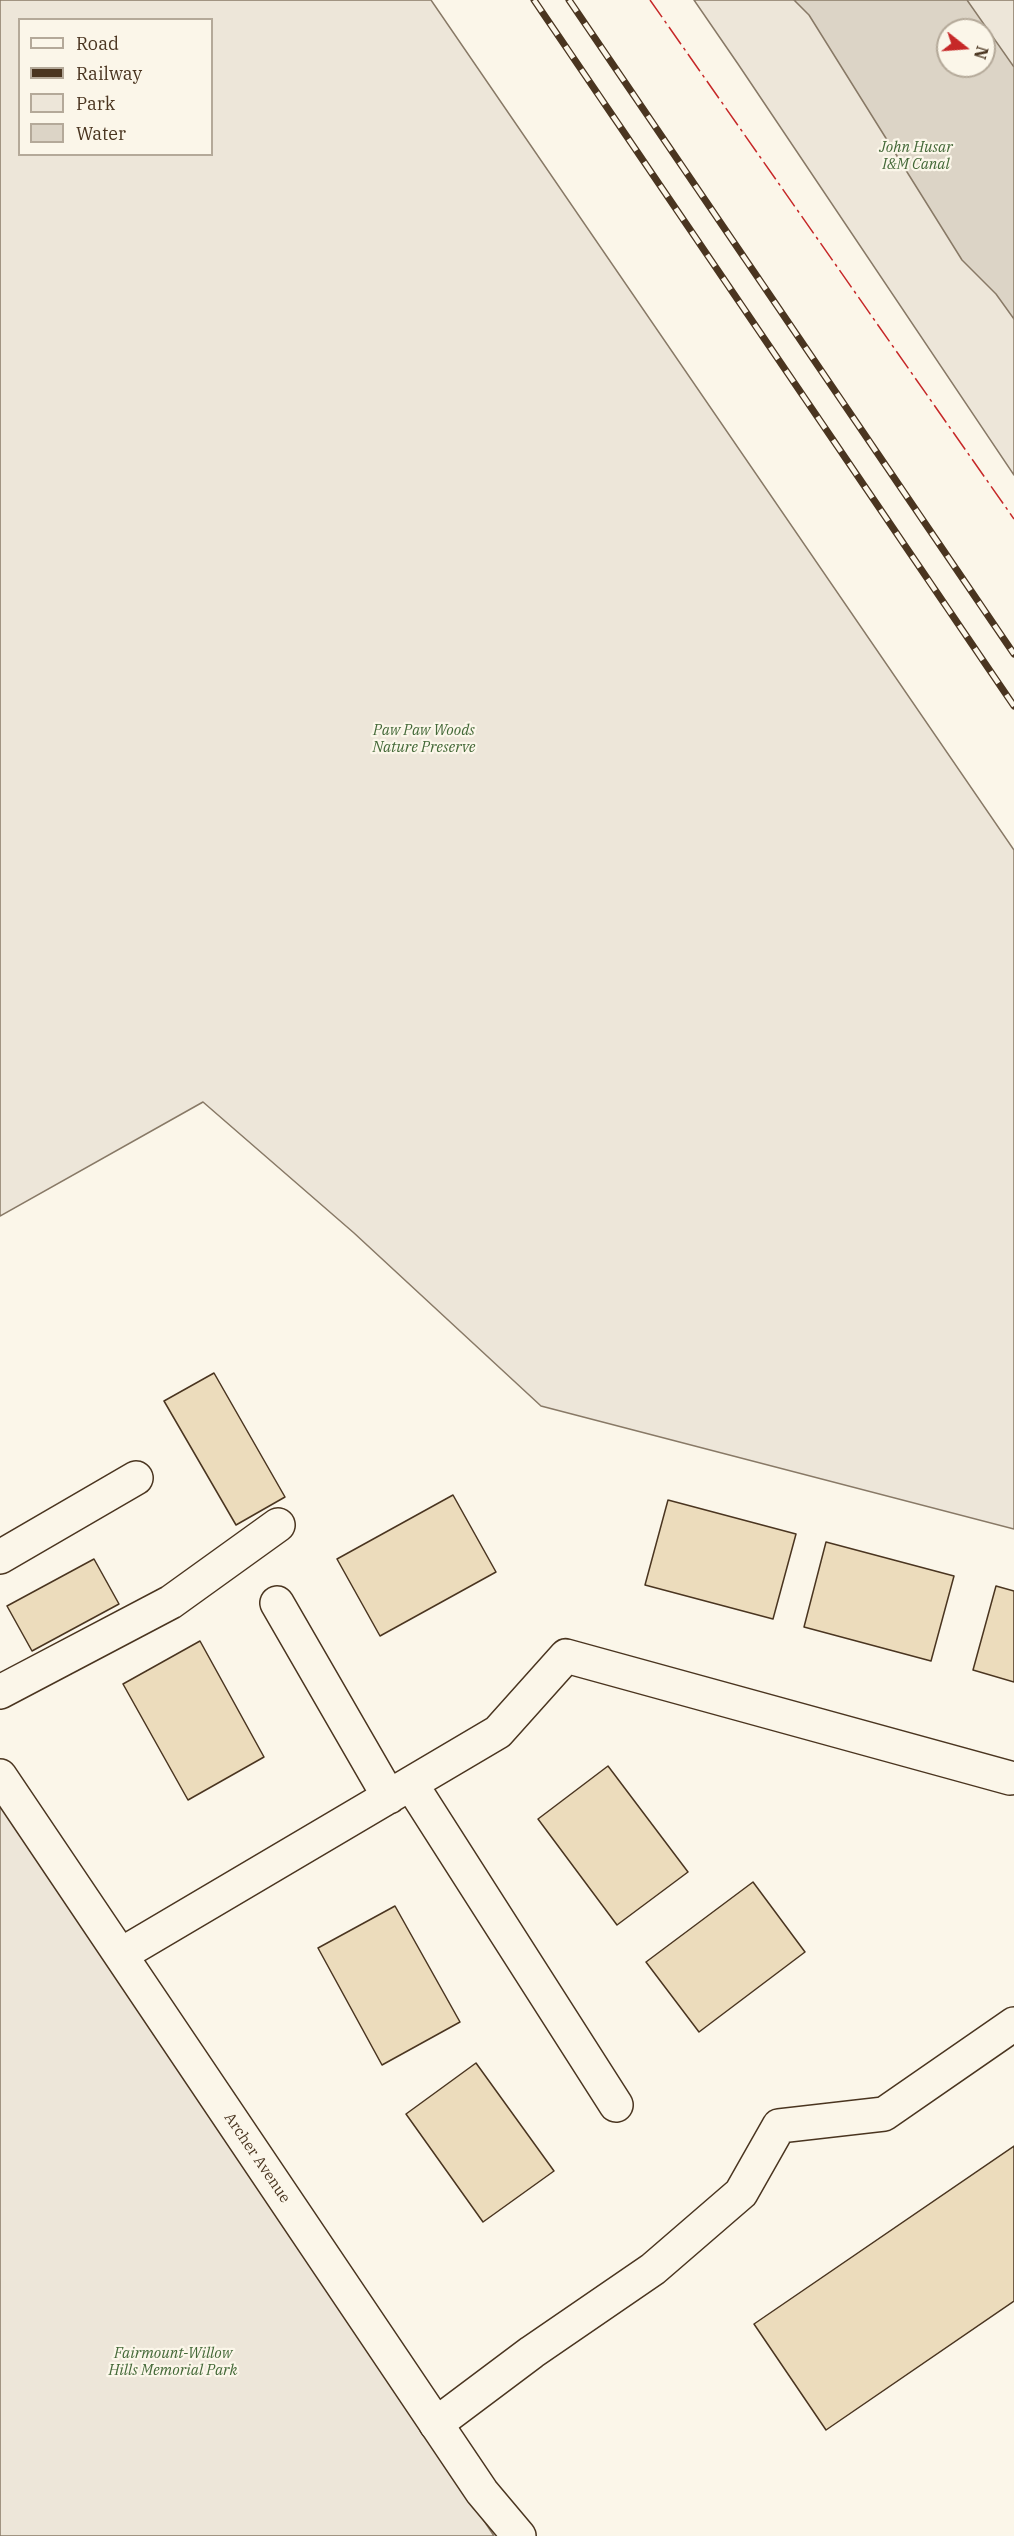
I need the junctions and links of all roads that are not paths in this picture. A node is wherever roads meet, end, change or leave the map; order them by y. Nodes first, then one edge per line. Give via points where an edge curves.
1 (136, 1478) dead end
2 (278, 1525) dead end
3 (0, 1557) edge
4 (277, 1603) dead end
5 (0, 1692) edge
6 (0, 1776) edge
7 (1010, 1778) dead end
8 (400, 1790) junction
9 (122, 1954) junction
10 (1014, 2024) edge
11 (616, 2105) dead end
12 (436, 2424) junction
13 (519, 2536) edge

1 - 3 main road
2 - 5 main road via 171,1602
4 - 8 main road
6 - 9 main road, Archer Avenue
7 - 8 main road via 566,1656 498,1732
8 - 9 main road
8 - 11 main road
9 - 12 main road, Archer Avenue
10 - 12 main road via 884,2114 779,2126 741,2193 653,2270 532,2352
12 - 13 main road, Archer Avenue via 482,2492

